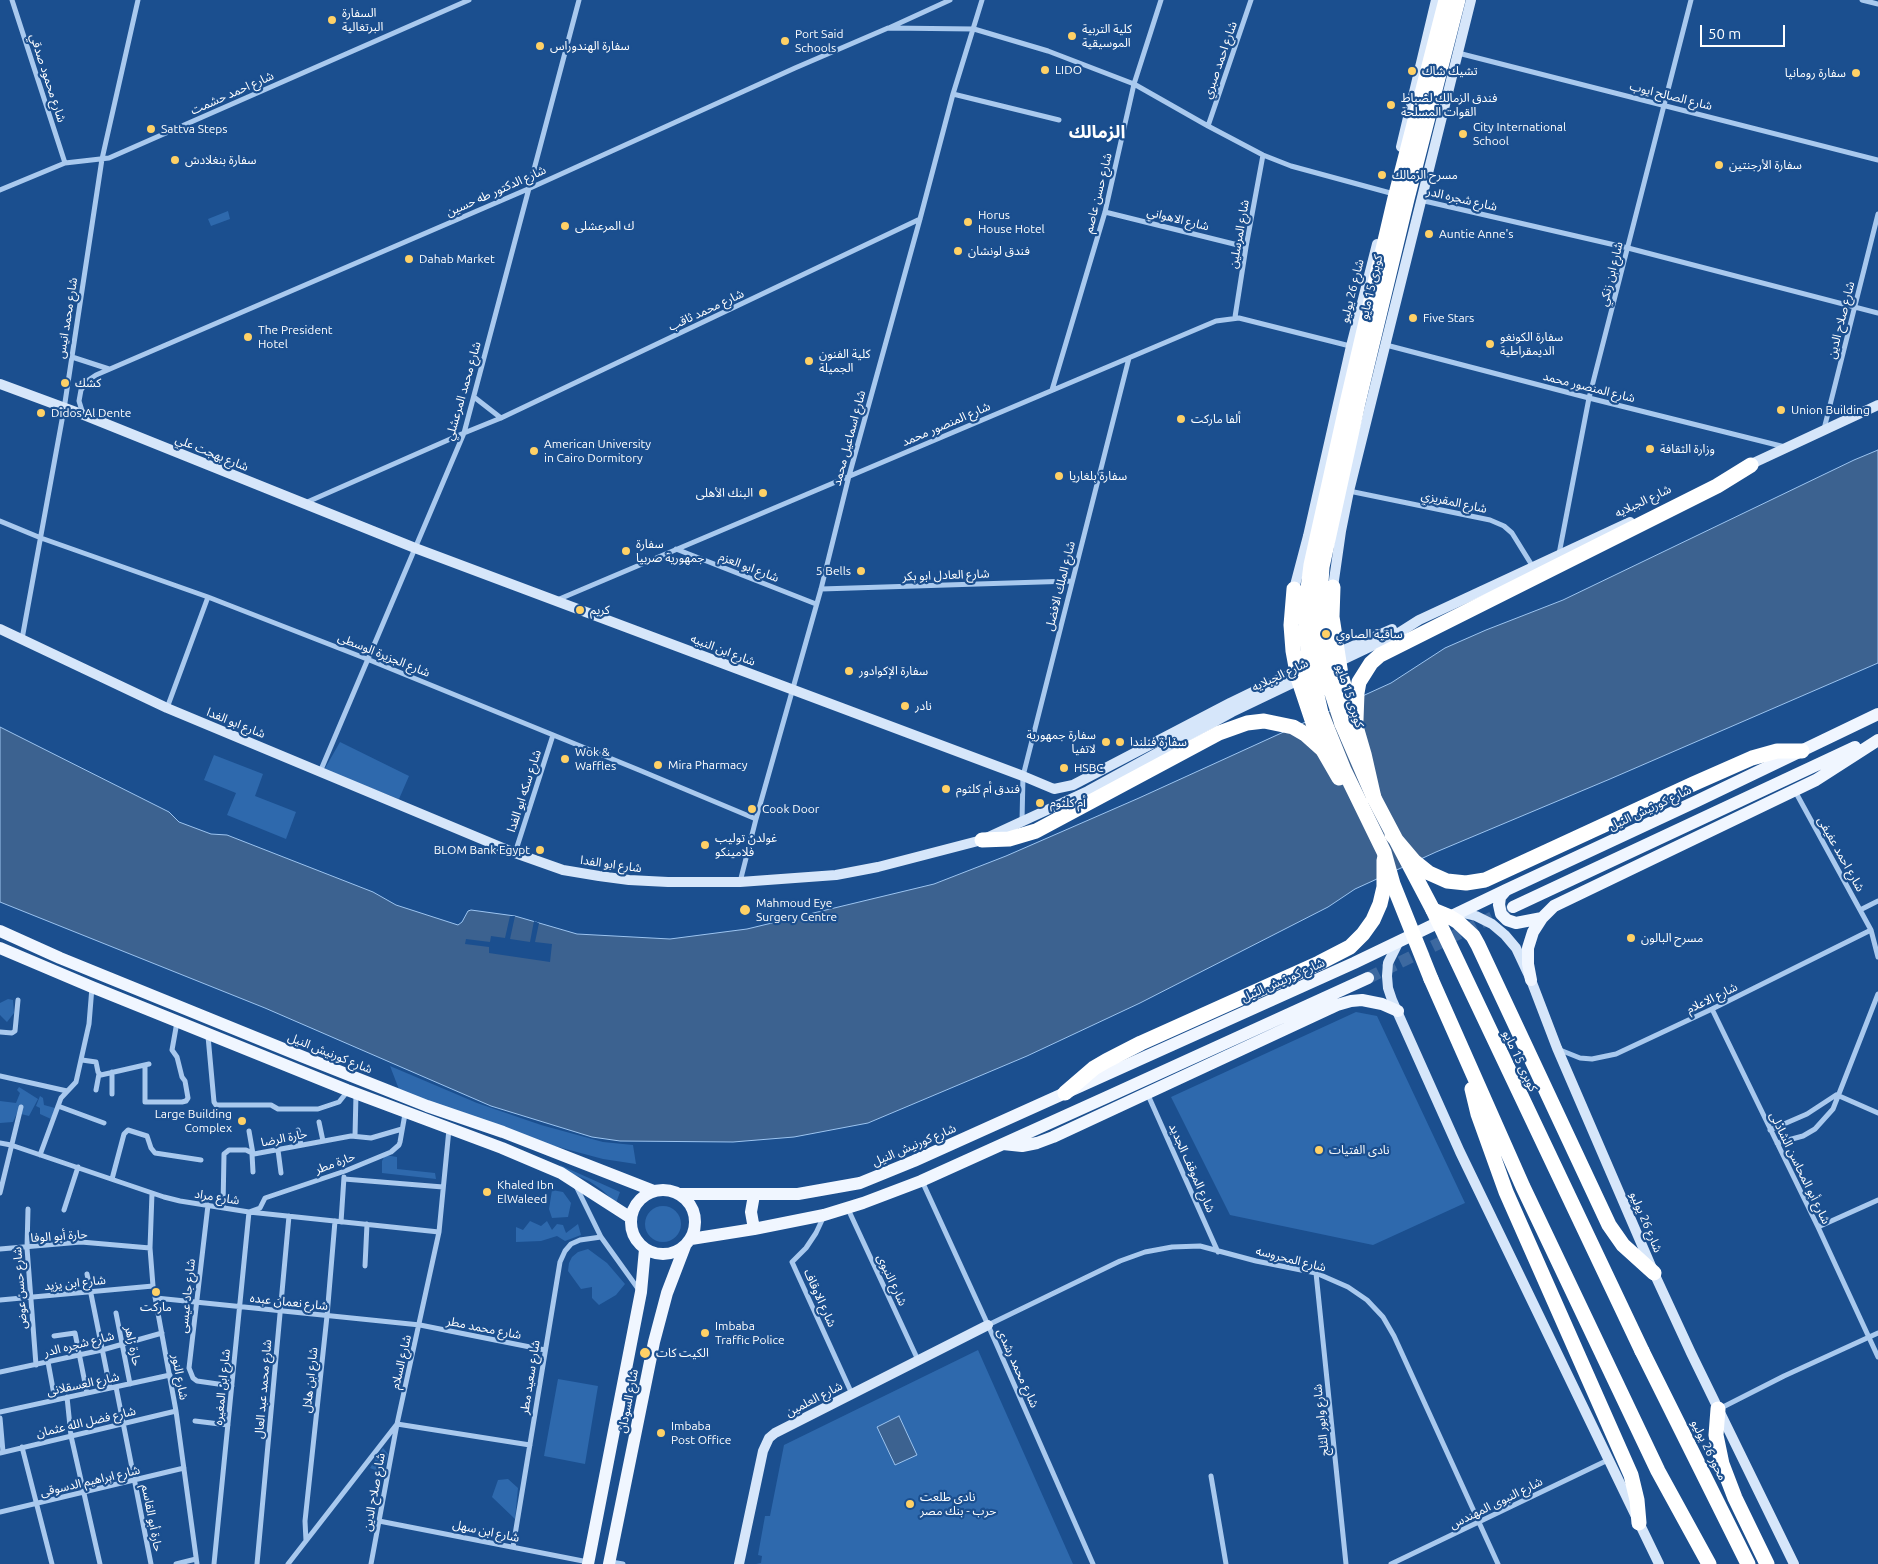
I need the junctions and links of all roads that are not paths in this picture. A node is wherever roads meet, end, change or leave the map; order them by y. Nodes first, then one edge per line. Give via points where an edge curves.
1 (12, 0) edge
2 (138, 0) edge
3 (469, 0) edge
4 (579, 0) edge
5 (942, 0) edge
6 (950, 0) edge
7 (982, 0) edge
8 (1161, 0) edge
9 (1251, 0) edge
10 (1436, 0) edge
11 (1446, 0) edge
12 (1458, 0) edge
13 (1471, 0) edge
14 (1691, 0) edge
15 (1862, 0) edge
16 (1878, 4) edge
17 (888, 28) junction
18 (974, 29) junction
19 (1458, 53) junction
20 (1134, 84) junction
21 (953, 94) junction
22 (1664, 105) junction
23 (1059, 120) dead end
24 (1208, 126) junction
25 (1263, 155) junction
26 (102, 159) junction
27 (1878, 160) edge
28 (65, 163) junction
29 (528, 189) junction
30 (0, 190) edge
31 (1390, 194) junction
32 (1420, 200) junction
33 (1105, 212) junction
34 (1878, 214) edge
35 (920, 219) junction
36 (1246, 246) junction
37 (1628, 248) junction
38 (1855, 307) junction
39 (1878, 313) edge
40 (1235, 317) junction
41 (1386, 345) junction
42 (1351, 346) junction
43 (72, 357) junction
44 (1129, 358) junction
45 (110, 369) junction
46 (0, 384) edge
47 (1052, 390) junction
48 (474, 397) junction
49 (1589, 398) junction
50 (1878, 405) edge
51 (64, 409) junction
52 (84, 415) junction
53 (501, 418) junction
54 (1824, 430) junction
55 (464, 433) junction
56 (1787, 447) junction
57 (1751, 464) junction
58 (849, 476) junction
59 (1349, 491) junction
60 (304, 503) junction
61 (0, 521) edge
62 (41, 538) junction
63 (415, 548) junction
64 (676, 550) junction
65 (1559, 555) junction
66 (1533, 567) junction
67 (1072, 581) junction
68 (1333, 587) joint
69 (821, 589) junction
70 (1294, 589) joint
71 (208, 597) junction
72 (556, 600) junction
73 (816, 604) junction
74 (0, 630) edge
75 (22, 640) junction
76 (367, 659) junction
77 (791, 690) junction
78 (1231, 707) junction
79 (167, 708) junction
80 (1878, 714) edge
81 (1356, 732) junction
82 (553, 735) junction
83 (1878, 738) edge
84 (1802, 750) junction
85 (1324, 752) junction
86 (320, 772) junction
87 (1023, 776) junction
88 (1795, 790) junction
89 (1368, 802) junction
90 (756, 819) junction
91 (1022, 822) junction
92 (1392, 835) junction
93 (982, 840) junction
94 (1384, 852) junction
95 (515, 853) junction
96 (740, 882) junction
97 (1506, 890) junction
98 (1878, 901) edge
99 (1513, 907) tunnel mouth
100 (1433, 910) junction
101 (1860, 910) junction
102 (1459, 912) junction
103 (1542, 918) junction
104 (0, 930) edge
105 (1871, 930) junction
106 (1400, 941) junction
107 (0, 948) edge
108 (1878, 957) edge
109 (1368, 978) tunnel mouth
110 (1531, 980) junction
111 (92, 987) junction
112 (1878, 994) edge
113 (18, 1000) dead end
114 (1712, 1010) junction
115 (1398, 1011) junction
116 (177, 1021) junction
117 (0, 1032) edge
118 (207, 1032) junction
119 (1557, 1048) junction
120 (82, 1060) junction
121 (112, 1072) junction
122 (1472, 1072) junction
123 (99, 1074) junction
124 (0, 1076) edge
125 (67, 1090) junction
126 (96, 1090) dead end
127 (352, 1092) junction
128 (1147, 1092) junction
129 (1065, 1093) junction
130 (112, 1094) dead end
131 (1837, 1095) junction
132 (58, 1106) junction
133 (21, 1107) dead end
134 (406, 1112) junction
135 (1878, 1113) edge
136 (319, 1122) dead end
137 (104, 1123) dead end
138 (449, 1128) junction
139 (402, 1129) junction
140 (298, 1130) dead end
141 (1770, 1130) junction
142 (249, 1131) dead end
143 (355, 1136) junction
144 (323, 1141) junction
145 (0, 1143) edge
146 (1777, 1143) junction
147 (1001, 1144) junction
148 (11, 1145) junction
149 (302, 1145) junction
150 (278, 1150) junction
151 (252, 1154) junction
152 (40, 1155) junction
153 (201, 1160) dead end
154 (78, 1167) junction
155 (345, 1171) junction
156 (253, 1172) dead end
157 (281, 1172) dead end
158 (572, 1179) junction
159 (112, 1180) junction
160 (344, 1180) junction
161 (921, 1180) junction
162 (443, 1187) junction
163 (654, 1191) junction
164 (0, 1193) edge
165 (152, 1193) junction
166 (679, 1194) junction
167 (754, 1195) junction
168 (1878, 1200) edge
169 (208, 1205) junction
170 (223, 1207) junction
171 (848, 1208) junction
172 (28, 1209) dead end
173 (64, 1210) dead end
174 (249, 1212) junction
175 (824, 1215) junction
176 (289, 1216) junction
177 (631, 1218) junction
178 (338, 1221) junction
179 (367, 1224) junction
180 (1818, 1227) junction
181 (754, 1229) junction
182 (439, 1232) junction
183 (601, 1237) junction
184 (688, 1243) junction
185 (27, 1248) junction
186 (150, 1248) junction
187 (0, 1249) edge
188 (644, 1249) junction
189 (1218, 1252) junction
190 (365, 1266) dead end
191 (1316, 1273) junction
192 (1654, 1273) junction
193 (87, 1274) dead end
194 (153, 1286) junction
195 (91, 1291) junction
196 (641, 1292) junction
197 (30, 1297) junction
198 (156, 1298) junction
199 (0, 1300) edge
200 (197, 1302) junction
201 (240, 1307) junction
202 (280, 1311) junction
203 (116, 1313) dead end
204 (327, 1316) junction
205 (420, 1325) junction
206 (988, 1326) junction
207 (1878, 1332) edge
208 (162, 1333) junction
209 (54, 1336) dead end
210 (1868, 1337) junction
211 (122, 1344) junction
212 (102, 1350) junction
213 (545, 1350) junction
214 (1642, 1351) joint
215 (80, 1355) junction
216 (1878, 1357) edge
217 (918, 1361) junction
218 (48, 1362) junction
219 (36, 1365) junction
220 (0, 1372) edge
221 (170, 1375) junction
222 (130, 1384) junction
223 (232, 1386) junction
224 (116, 1387) junction
225 (110, 1388) junction
226 (87, 1393) junction
227 (852, 1394) junction
228 (68, 1397) junction
229 (55, 1400) junction
230 (1718, 1409) junction
231 (176, 1411) junction
232 (0, 1412) edge
233 (0, 1418) edge
234 (196, 1421) dead end
235 (124, 1423) junction
236 (397, 1424) junction
237 (228, 1425) junction
238 (72, 1436) junction
239 (530, 1445) junction
240 (22, 1447) junction
241 (1, 1452) edge
242 (1609, 1460) junction
243 (184, 1468) junction
244 (1211, 1476) dead end
245 (134, 1480) junction
246 (84, 1492) junction
247 (37, 1504) junction
248 (0, 1512) edge
249 (379, 1520) junction
250 (1479, 1522) junction
251 (1639, 1523) junction
252 (306, 1541) junction
253 (513, 1547) junction
254 (196, 1562) edge
255 (589, 1563) edge
256 (609, 1563) edge
257 (52, 1564) edge
258 (100, 1564) edge
259 (151, 1564) edge
260 (176, 1564) edge
261 (214, 1564) edge
262 (257, 1564) edge
263 (288, 1564) edge
264 (371, 1564) edge
265 (623, 1564) edge
266 (739, 1564) edge
267 (1093, 1564) edge
268 (1226, 1564) edge
269 (1346, 1564) edge
270 (1391, 1564) edge
271 (1498, 1564) edge
272 (1659, 1564) edge
273 (1708, 1564) edge
274 (1748, 1564) edge
275 (1767, 1564) edge
276 (1794, 1564) edge

1 - 28 street, شارع محمود صدقي
2 - 26 street, شارع محمد انيس
3 - 26 street, شارع احمد حشمت
4 - 29 street, شارع محمد المرعشلي
5 - 17 street, شارع الدكتور طه حسين
6 - 17 street
7 - 18 street, شارع اسماعيل محمد
8 - 20 street, شارع حسن عاصم
9 - 24 street, شارع احمد صبري
10 - 31 street, شارع 26 يوليو
11 - 89 highway, كوبرى 15 مايو, bridge via 1395,198 1311,565 1307,596 1308,660 1315,691 1330,734
12 - 89 highway, كوبرى 15 مايو, bridge via 1407,199 1322,567 1320,636 1328,681
13 - 19 street
14 - 22 street, شارع ابن زنكي
15 - 16 street
17 - 18 street, شارع الدكتور طه حسين
17 - 29 street, شارع الدكتور طه حسين
18 - 20 street, شارع شجره الدر via 1048,51
18 - 21 street, شارع اسماعيل محمد
19 - 22 street, شارع الصالح ايوب
19 - 32 street
20 - 24 street, شارع شجره الدر
20 - 33 street, شارع حسن عاصم
21 - 23 street
21 - 35 street, شارع اسماعيل محمد
22 - 27 street, شارع الصالح ايوب
22 - 37 street, شارع ابن زنكي
24 - 25 street, شارع شجره الدر
25 - 31 street, شارع شجره الدر
25 - 36 street, شارع المرسلين
26 - 28 street, شارع احمد حشمت
26 - 43 street, شارع محمد انيس
28 - 30 street, شارع احمد حشمت
29 - 45 street, شارع الدكتور طه حسين
29 - 48 street, شارع محمد المرعشلي
31 - 32 street, شارع شجره الدر
31 - 42 street, شارع 26 يوليو
32 - 37 street, شارع شجره الدر
32 - 41 street
33 - 36 street, شارع الاهواني
33 - 47 street, شارع حسن عاصم
34 - 38 street, شارع صلاح الدين
35 - 53 street, شارع محمد ثاقب
35 - 58 street, شارع اسماعيل محمد
36 - 40 street, شارع المرسلين
37 - 38 street, شارع شجره الدر
37 - 49 street, شارع ابن زنكي
38 - 39 street, شارع شجره الدر
38 - 54 street, شارع صلاح الدين
40 - 42 street, شارع المنصور محمد
40 - 44 street, شارع المنصور محمد via 1216,321
41 - 49 street, شارع المنصور محمد
41 - 59 street
42 - 70 street, شارع 26 يوليو
43 - 45 street
43 - 51 street, شارع محمد انيس
44 - 47 street, شارع المنصور محمد
44 - 67 street, شارع الملك الافضل
45 - 52 street, شارع الدكتور طه حسين via 87,381 81,390 79,401
46 - 51 street, شارع بهجت علي
47 - 58 street, شارع المنصور محمد
48 - 53 street
48 - 55 street, شارع محمد المرعشلي
49 - 56 street, شارع المنصور محمد
49 - 65 street, شارع ابن زنكي
50 - 54 street, شارع الجبلايه
51 - 52 street, شارع بهجت علي
51 - 62 street, شارع محمد انيس
52 - 60 street, شارع بهجت علي
53 - 55 street, شارع محمد ثاقب
54 - 56 street, شارع الجبلايه
55 - 60 street, شارع محمد ثاقب
55 - 63 street, شارع محمد المرعشلي
56 - 57 street, شارع الجبلايه
57 - 65 street, شارع الجبلايه
57 - 81 highway, bridge via 1717,486 1380,655 1362,677 1356,693
58 - 64 street, شارع المنصور محمد
58 - 69 street, شارع اسماعيل محمد
59 - 66 street, شارع المقريزي via 1490,520 1512,533
59 - 68 street
60 - 63 street, شارع بهجت علي
61 - 62 street, شارع الجزيرة الوسطى
62 - 71 street, شارع الجزيرة الوسطى
62 - 75 street, شارع محمد انيس
63 - 72 street, شارع ابن النبيه
63 - 76 street, شارع محمد المرعشلي
64 - 72 street, شارع المنصور محمد
64 - 73 street, شارع ابو العزم
65 - 66 street, شارع الجبلايه
66 - 78 street, شارع الجبلايه via 1419,620 1397,634
67 - 69 street, شارع العادل ابو بكر
67 - 87 street, شارع الملك الافضل
68 - 81 highway, bridge via 1332,617 1336,646
69 - 73 street, شارع اسماعيل محمد
70 - 85 highway, bridge via 1293,651 1305,704
71 - 76 street, شارع الجزيرة الوسطى
71 - 79 street
72 - 77 street, شارع ابن النبيه
73 - 77 street, شارع اسماعيل محمد
74 - 75 street, شارع ابو الفدا
75 - 79 street, شارع ابو الفدا
76 - 82 street, شارع الجزيرة الوسطى
76 - 86 street, شارع محمد المرعشلي
77 - 87 street, شارع ابن النبيه
77 - 90 street, شارع اسماعيل محمد
78 - 87 street via 1073,785 1054,789
78 - 91 street, شارع ابو الفدا via 1088,791
79 - 86 street, شارع ابو الفدا
80 - 84 main road, شارع كورنيش النيل
81 - 89 highway, bridge via 1364,754
82 - 90 street, شارع الجزيرة الوسطى
82 - 95 street, شارع سكه ابو الفدا
83 - 88 main road via 1816,780
83 - 99 main road
84 - 92 highway via 1776,750 1752,758 1486,880 1447,881 1429,873
84 - 97 main road, شارع كورنيش النيل
85 - 89 highway, bridge via 1346,789
85 - 93 highway via 1305,734 1280,723 1247,723 1220,733 1036,831 1009,839
86 - 95 street, شارع ابو الفدا
87 - 91 street, شارع الملك الافضل
88 - 101 street, شارع احمد عفيفى
88 - 103 main road via 1554,906
89 - 92 highway, كوبرى 15 مايو
89 - 94 highway, كوبرى 15 مايو, bridge
90 - 96 street, شارع اسماعيل محمد
91 - 93 street, شارع ابو الفدا
92 - 100 highway, كوبرى 15 مايو
93 - 96 street, شارع ابو الفدا via 836,875
94 - 122 highway, كوبرى 15 مايو, bridge via 1422,957
94 - 129 highway, bridge via 1384,887 1380,904 1373,920 1350,947 1141,1043 1094,1068
95 - 96 street, شارع ابو الفدا via 564,870 614,878
97 - 102 main road, شارع كورنيش النيل
97 - 103 main road via 1499,905 1507,920 1516,923
98 - 101 street
100 - 192 highway, bridge via 1458,922 1473,936 1609,1225 1623,1245
100 - 214 highway, كوبرى 15 مايو, bridge
101 - 105 street, شارع احمد عفيفى
102 - 106 main road, شارع كورنيش النيل
102 - 110 street, شارع 26 يوليو via 1492,924 1505,935 1516,948
103 - 110 main road via 1528,948
104 - 163 main road, شارع كورنيش النيل via 60,958 301,1056
105 - 108 street, شارع احمد عفيفى
105 - 114 street, شارع الاعلام
106 - 115 street via 1390,958 1387,976 1388,988
106 - 129 main road, شارع كورنيش النيل
107 - 111 main road
109 - 147 main road
110 - 119 street, شارع 26 يوليو
111 - 116 main road
111 - 120 street
112 - 131 street
113 - 117 street via 15,1031
114 - 119 street, شارع الاعلام via 1604,1058 1580,1058
114 - 141 street, شارع أبو المحاسن الشاذلى
115 - 128 main road via 1362,1000 1337,1005
115 - 242 street via 1460,1152
116 - 118 main road
116 - 121 street via 172,1050 185,1082 186,1101 145,1102 147,1065
118 - 127 main road
118 - 127 street via 217,1106 271,1105 318,1109 339,1102
119 - 192 street, شارع 26 يوليو
120 - 123 street via 96,1062
120 - 125 street via 76,1082
121 - 123 street
121 - 130 street
122 - 251 highway via 1475,1102 1506,1192 1631,1475
122 - 273 highway, كوبرى 15 مايو via 1658,1472
123 - 126 street
124 - 125 street
125 - 132 street
127 - 134 main road
127 - 143 street
128 - 147 main road via 1037,1143 1022,1146
128 - 189 street, شارع الموقف الجديد
129 - 167 main road, شارع كورنيش النيل via 914,1162 860,1182 798,1194
131 - 135 street
131 - 141 street via 1807,1114
131 - 146 street via 1833,1109 1815,1129 1797,1139
132 - 137 street
132 - 152 street
133 - 148 street
134 - 138 main road
134 - 139 street, حارة مطر
136 - 144 street
138 - 158 main road
138 - 162 street, شارع السلام
139 - 143 street, حارة الرضا via 371,1138
139 - 155 street, حارة مطر via 396,1148
140 - 149 street
141 - 146 street, شارع أبو المحاسن الشاذلى
142 - 151 street
143 - 144 street, حارة الرضا
144 - 149 street, حارة الرضا
145 - 148 street, شارع مراد
146 - 180 street, شارع أبو المحاسن الشاذلى
147 - 161 main road
148 - 152 street, شارع مراد
148 - 164 street
149 - 150 street, حارة الرضا
150 - 151 street, حارة الرضا
150 - 157 street
151 - 156 street
151 - 170 street, حارة الرضا via 246,1150 225,1152
152 - 154 street, شارع مراد
153 - 159 street via 155,1153 147,1136 128,1130 124,1134
154 - 159 street, شارع مراد
154 - 173 street
155 - 160 street, شارع ابن هلال
155 - 174 street, حارة مطر via 265,1198 260,1208
158 - 177 main road
158 - 183 street
159 - 165 street, شارع مراد
160 - 162 street
160 - 178 street, شارع ابن هلال
161 - 171 main road
161 - 206 street, شارع محمد رشدى
162 - 182 street, شارع السلام
163 - 166 main road
163 - 177 main road via 638,1201
165 - 169 street, شارع مراد
165 - 186 street, شارع النور
166 - 167 main road, شارع كورنيش النيل
166 - 184 main road via 687,1200 695,1219 695,1229
167 - 181 main road via 751,1212
168 - 180 street
169 - 170 street, شارع مراد
169 - 200 street, شارع جاد عيسى
170 - 174 street, شارع مراد
171 - 175 main road
171 - 217 street, شارع النبوى
172 - 185 street, شارع حسن عوض
174 - 176 street, شارع مراد
174 - 201 street, شارع ابن المغيره
175 - 181 main road
175 - 227 street, شارع الاوقاف via 811,1241 792,1262
176 - 178 street, شارع مراد
176 - 202 street, شارع محمد عبد العال
177 - 188 main road via 631,1230
178 - 179 street, شارع مراد
178 - 204 street, شارع ابن هلال
179 - 182 street, شارع مراد
179 - 190 street
180 - 210 street, شارع أبو المحاسن الشاذلى
181 - 184 main road
182 - 205 street, شارع السلام
183 - 196 street
183 - 213 street, شارع سعيد مطر via 580,1240 565,1251 560,1262
184 - 188 main road via 665,1255
184 - 256 main road, شارع السودان via 667,1293 654,1342
185 - 186 street, حارة أبو الوفا via 81,1242
185 - 187 street, حارة أبو الوفا
185 - 197 street, شارع حسن عوض
186 - 194 street, شارع النور
188 - 196 main road, شارع السودان
189 - 191 street, شارع المحروسه
189 - 206 street, شارع المحروسه via 1200,1246 1145,1252 1120,1261
191 - 250 street, شارع المحروسه via 1348,1287 1383,1316
191 - 269 street, شارع وابور الثلج
192 - 230 street, شارع 26 يوليو
193 - 195 street
194 - 195 street, شارع ابن يزيد
194 - 198 street, شارع النور
195 - 197 street, شارع ابن يزيد
195 - 212 street
196 - 255 main road, شارع السودان
197 - 199 street, شارع ابن يزيد
197 - 219 street, شارع حسن عوض
198 - 200 street, شارع نعمان عبده
198 - 208 street, شارع النور
200 - 201 street, شارع نعمان عبده
200 - 223 street, شارع جاد عيسى via 190,1373 197,1381
201 - 202 street, شارع نعمان عبده
201 - 223 street, شارع ابن المغيره
202 - 204 street, شارع نعمان عبده
202 - 262 street, شارع محمد عبد العال
203 - 211 street, حارة زاهر
204 - 205 street, شارع نعمان عبده
204 - 252 street, شارع ابن هلال via 304,1522
205 - 213 street, شارع محمد مطر
205 - 236 street, شارع السلام
206 - 217 street, شارع العلمين
206 - 267 street, شارع محمد رشدى
207 - 210 street
208 - 211 street, شارع شجره الدر
208 - 221 street, شارع النور
209 - 215 street via 75,1333
210 - 216 street, شارع أبو المحاسن الشاذلى
210 - 230 street
211 - 212 street, شارع شجره الدر
211 - 222 street, حارة زاهر
212 - 215 street, شارع شجره الدر
212 - 225 street
213 - 239 street, شارع سعيد مطر
214 - 274 highway, محور 26 يوليو
215 - 218 street, شارع شجره الدر
215 - 226 street
217 - 227 street, شارع العلمين
218 - 219 street, شارع شجره الدر
218 - 229 street
219 - 220 street, شارع شجره الدر
221 - 222 street, شارع العسقلانى
221 - 231 street, شارع النور
222 - 224 street, شارع العسقلانى
223 - 237 street, شارع ابن المغيره
224 - 225 street, شارع العسقلانى
224 - 235 street, حارة أبو القاسم
225 - 226 street, شارع العسقلانى
226 - 228 street, شارع العسقلانى
227 - 266 street, شارع العلمين via 775,1433 765,1444
228 - 229 street, شارع العسقلانى
228 - 238 street
229 - 232 street, شارع العسقلانى
230 - 275 highway via 1716,1435 1722,1464
230 - 276 street, شارع 26 يوليو
231 - 235 street, شارع فضل الله عثمان
231 - 243 street, شارع النور
233 - 241 street
234 - 237 street
235 - 238 street, شارع فضل الله عثمان
235 - 245 street, حارة أبو القاسم
236 - 239 street
236 - 249 street, شارع صلاح الدين
236 - 252 street, شارع السلام
237 - 261 street, شارع ابن المغيره
238 - 240 street, شارع فضل الله عثمان
238 - 246 street
239 - 253 street, شارع سعيد مطر
240 - 241 street, شارع فضل الله عثمان
240 - 247 street
242 - 250 street, شارع النبوى المهندس
242 - 251 street
243 - 245 street, شارع ابراهيم الدسوقى
243 - 254 street, شارع النور
244 - 268 street
245 - 246 street, شارع ابراهيم الدسوقى
245 - 259 street, حارة أبو القاسم
246 - 247 street, شارع ابراهيم الدسوقى
246 - 258 street
247 - 248 street, شارع ابراهيم الدسوقى
247 - 257 street
249 - 253 street, شارع ابن سهل
249 - 264 street, شارع صلاح الدين
250 - 270 street, شارع النبوى المهندس
250 - 271 street, شارع المحروسه
251 - 272 street
252 - 263 street, شارع السلام
253 - 255 street, شارع ابن سهل
254 - 260 street
256 - 265 street

